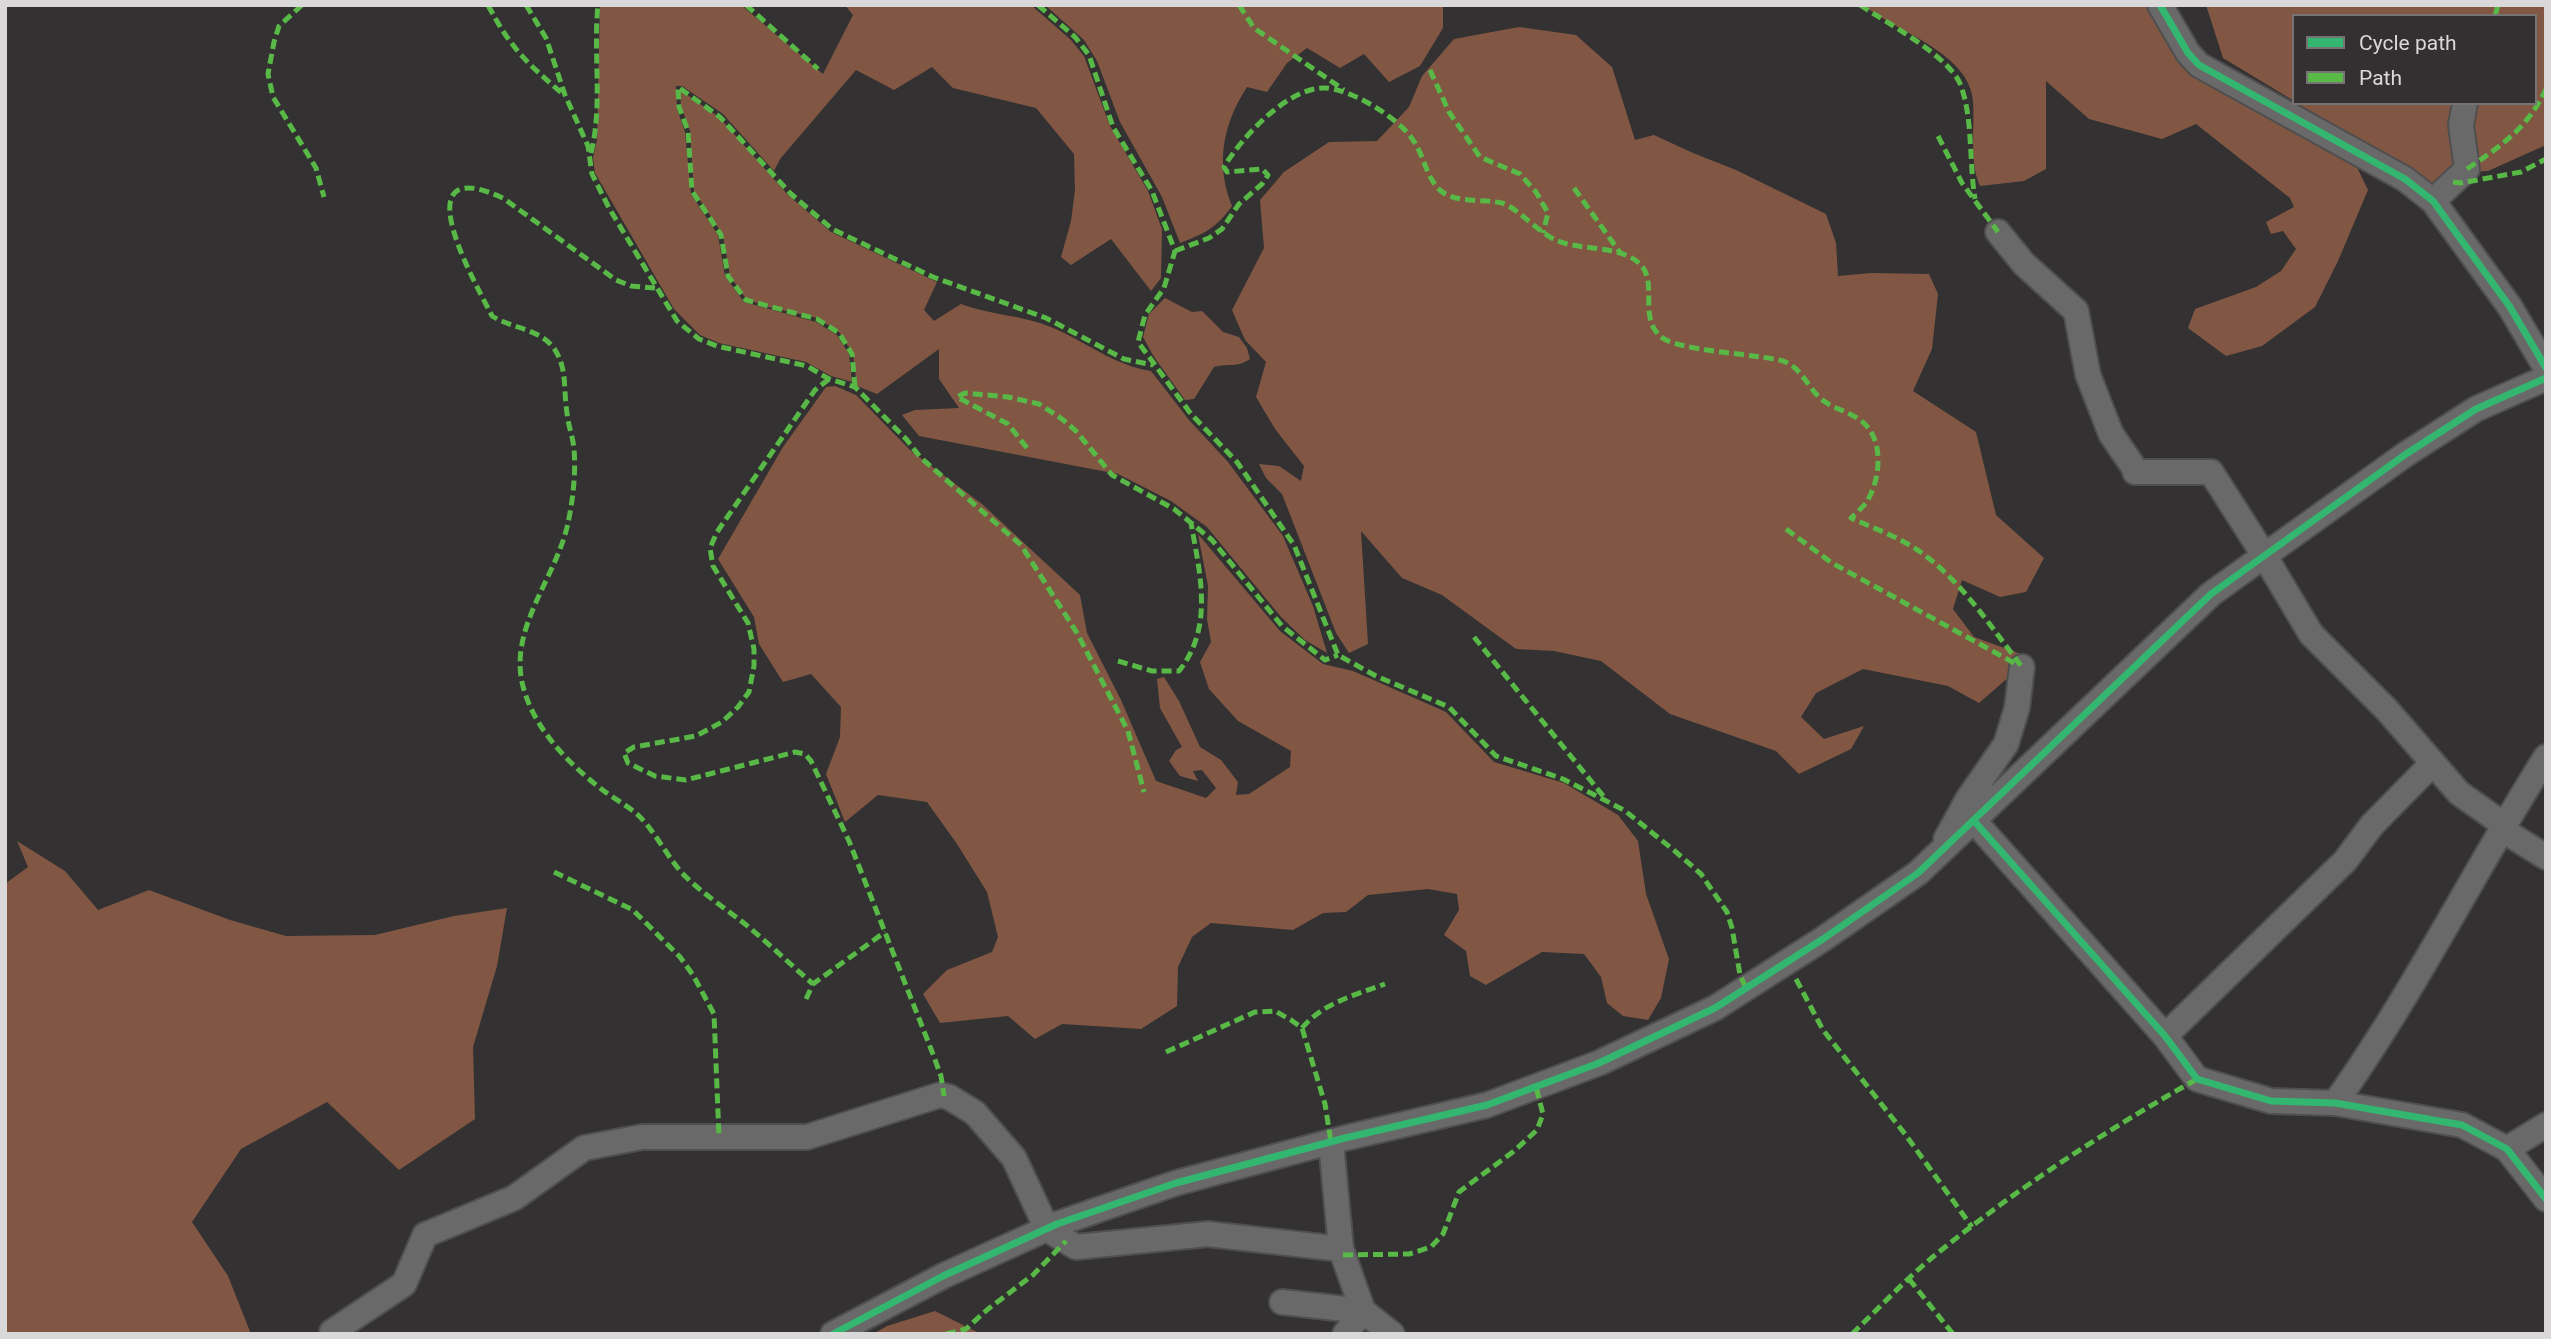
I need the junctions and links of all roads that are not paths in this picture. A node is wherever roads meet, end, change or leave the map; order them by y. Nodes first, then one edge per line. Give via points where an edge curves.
1 (2160, 5) edge
2 (2465, 105) edge
3 (2433, 201) junction
4 (1998, 232) dead end
5 (2546, 368) edge
6 (2546, 377) edge
7 (2264, 555) junction
8 (2022, 667) dead end
9 (2546, 757) edge
10 (2433, 763) junction
11 (1975, 822) junction
12 (2502, 826) junction
13 (2546, 857) edge
14 (1935, 858) junction
15 (2165, 1036) junction
16 (2335, 1103) junction
17 (2546, 1125) edge
18 (1331, 1142) junction
19 (2507, 1149) junction
20 (2546, 1199) edge
21 (1046, 1229) junction
22 (1341, 1249) junction
23 (1282, 1302) dead end
24 (1363, 1311) junction
25 (332, 1332) edge
26 (833, 1334) edge
27 (1345, 1334) edge
28 (1392, 1334) edge

1 - 3 street via 2199,65 2405,180
2 - 3 street via 2461,125 2467,169
3 - 5 street via 2510,307
4 - 7 street via 2024,264 2076,311 2088,375 2111,434 2136,472 2211,472
6 - 7 street via 2476,410 2406,454
7 - 10 street via 2311,634
7 - 11 street via 2211,594
8 - 14 street via 2006,744
9 - 12 street
10 - 12 street via 2459,793
10 - 15 street via 2372,825 2345,861
11 - 14 street
11 - 15 street
12 - 13 street
12 - 16 street via 2369,1055
14 - 18 street via 1833,932 1715,1008 1611,1058 1487,1105
15 - 16 street via 2196,1079 2271,1101
16 - 19 street via 2462,1125
17 - 19 street
18 - 21 street via 1176,1184
18 - 22 street
19 - 20 street
21 - 22 street via 1076,1247 1208,1234
21 - 25 street via 1014,1158 975,1113 949,1097 940,1095 807,1137 642,1137 584,1148 514,1198 425,1235 404,1284
21 - 26 street
22 - 24 street
23 - 24 street
24 - 27 street
24 - 28 street

